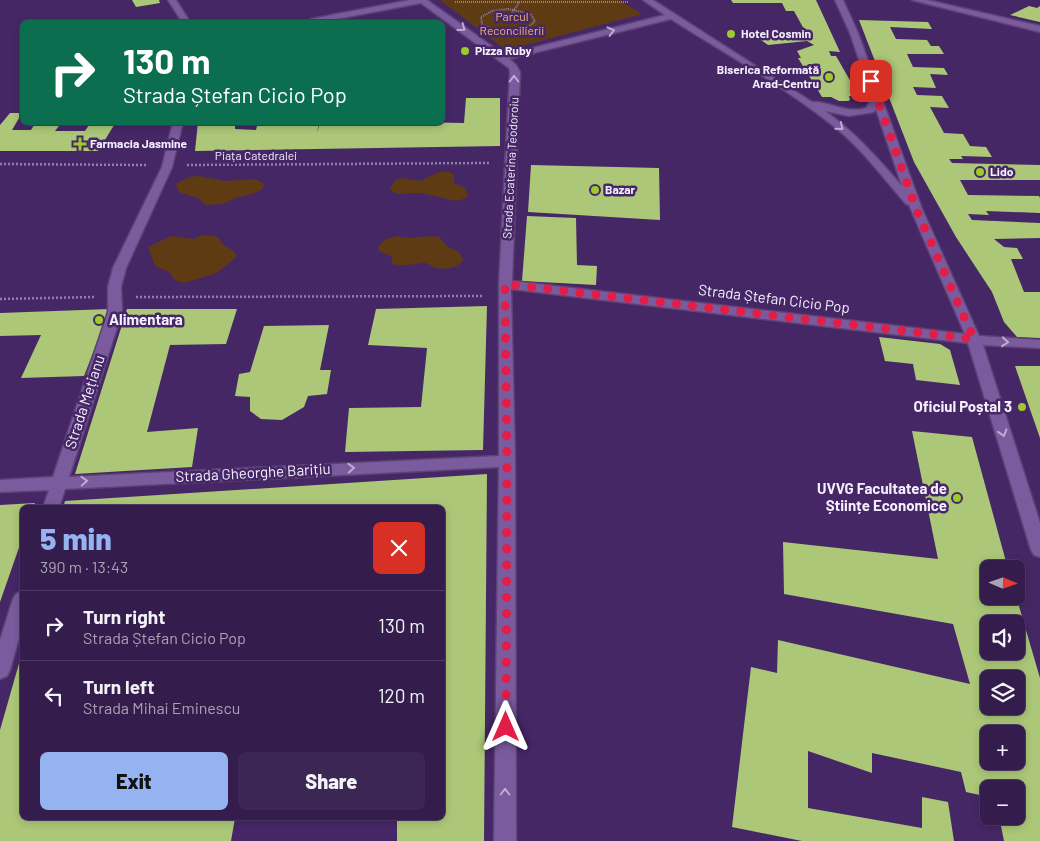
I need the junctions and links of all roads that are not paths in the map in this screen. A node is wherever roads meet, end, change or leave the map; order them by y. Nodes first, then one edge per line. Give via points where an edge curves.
1 (172, 0) edge
2 (422, 0) edge
3 (647, 0) edge
4 (839, 0) edge
5 (916, 0) edge
6 (672, 16) junction
7 (185, 20) edge
8 (321, 20) edge
9 (1040, 29) edge
10 (502, 58) junction
11 (800, 98) junction
12 (877, 98) junction
13 (177, 125) edge
14 (916, 209) junction
15 (505, 290) junction
16 (974, 339) junction
17 (1040, 344) edge
18 (507, 461) junction
19 (60, 482) junction
20 (0, 486) edge
21 (53, 505) edge
22 (1040, 550) edge
23 (20, 605) edge
24 (0, 670) edge
25 (505, 841) edge

1 - 7 street
2 - 8 street
2 -> 10 street, Strada Ecaterina Teodoroiu
3 - 6 street
4 - 12 street
5 - 9 street
10 -> 6 street
6 - 11 street
15 -> 10 street, Strada Ecaterina Teodoroiu via 515,72 514,67
11 - 12 street via 854,113 870,110
11 -> 14 street via 862,146
12 - 14 street
13 - 19 street, Strada Mețianu via 168,165 115,282 112,297 115,312
14 - 16 street
15 - 16 street, Strada Ștefan Cicio Pop
15 - 18 street, Strada Ecaterina Teodoroiu
16 -> 17 street, Strada Ștefan Cicio Pop
16 -> 22 street
19 -> 18 street, Strada Gheorghe Barițiu
25 -> 18 street, Strada Ecaterina Teodoroiu
19 - 20 street, Strada Gheorghe Barițiu
19 - 21 street, Strada Mețianu
23 - 24 street

